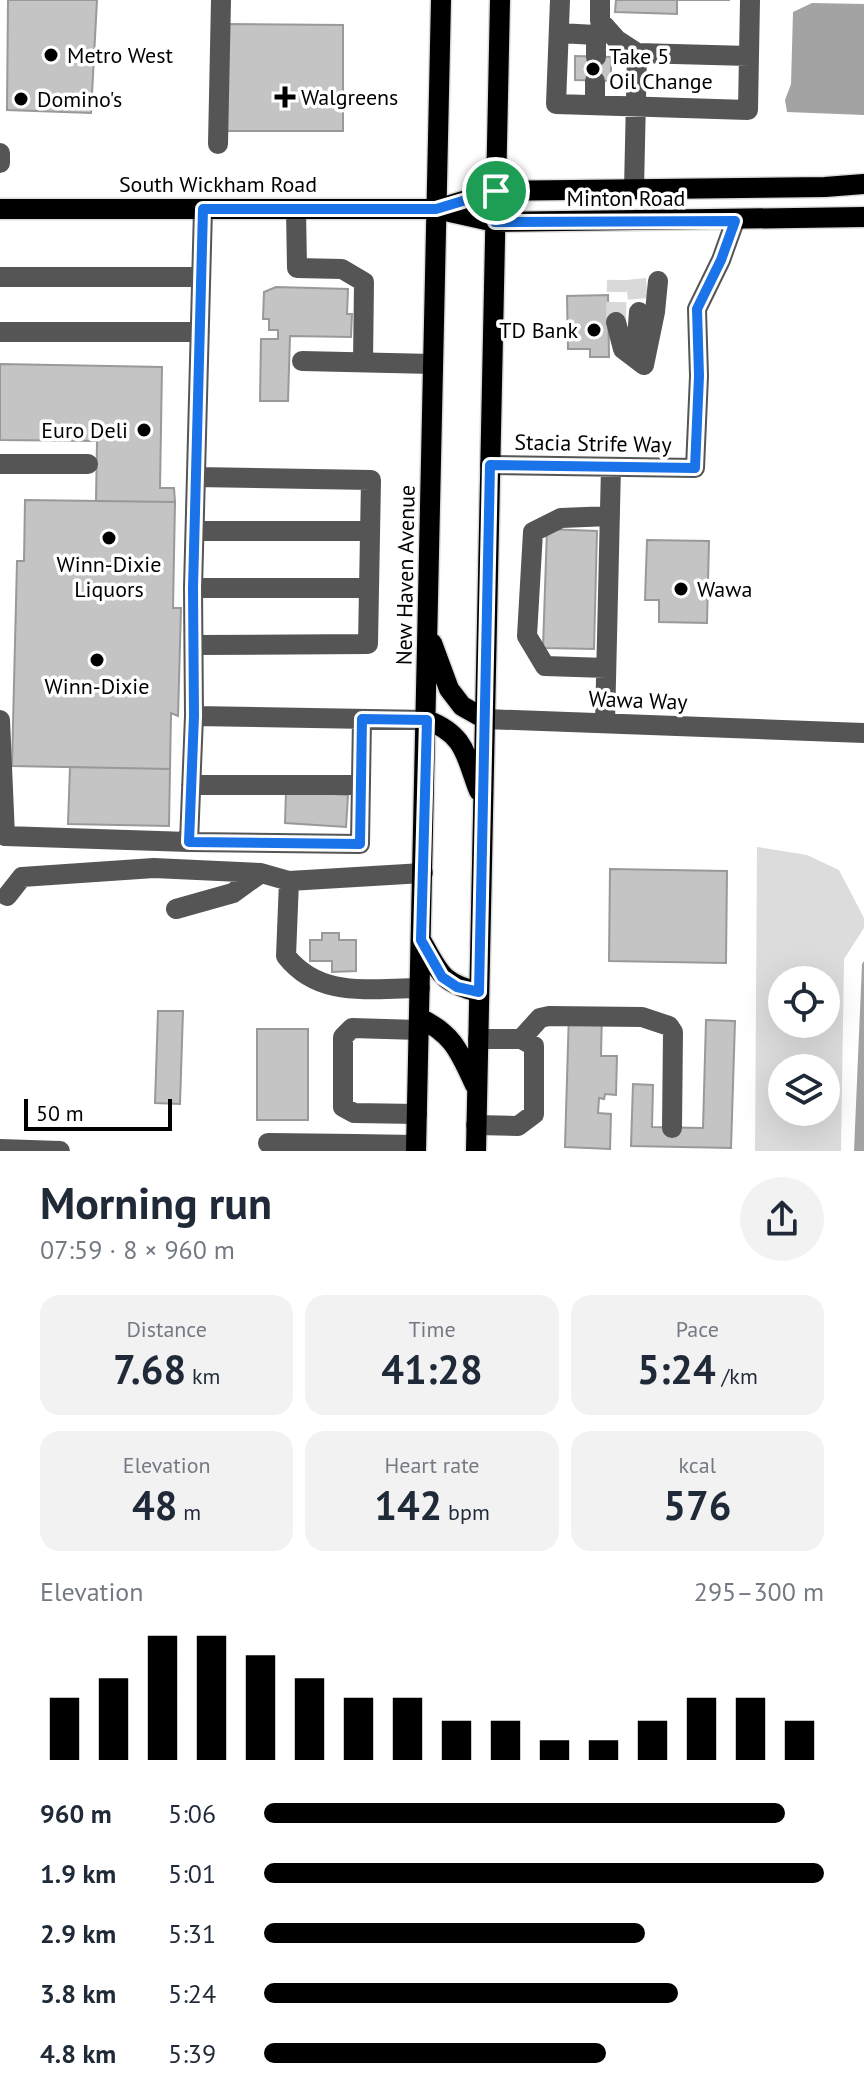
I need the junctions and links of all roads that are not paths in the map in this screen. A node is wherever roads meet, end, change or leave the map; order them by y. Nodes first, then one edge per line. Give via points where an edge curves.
1 (221, 0) edge
2 (441, 0) edge
3 (500, 0) edge
4 (560, 0) edge
5 (600, 0) edge
6 (750, 0) edge
7 (559, 33) junction
8 (637, 53) junction
9 (749, 56) junction
10 (596, 57) dead end
11 (595, 81) dead end
12 (595, 106) junction
13 (636, 107) junction
14 (218, 144) dead end
15 (0, 153) edge
16 (0, 163) edge
17 (864, 184) edge
18 (634, 189) junction
19 (496, 191) junction
20 (0, 209) edge
21 (203, 209) junction
22 (296, 209) junction
23 (436, 209) junction
24 (864, 217) edge
25 (735, 221) junction
26 (495, 222) junction
27 (0, 277) edge
28 (201, 277) junction
29 (658, 281) dead end
30 (628, 318) tunnel mouth
31 (0, 332) edge
32 (200, 332) junction
33 (302, 361) dead end
34 (363, 363) junction
35 (433, 364) junction
36 (0, 464) edge
37 (88, 464) dead end
38 (490, 465) junction
39 (611, 467) junction
40 (196, 477) junction
41 (610, 516) junction
42 (195, 531) junction
43 (370, 531) junction
44 (193, 588) junction
45 (369, 588) junction
46 (428, 632) junction
47 (194, 645) junction
48 (606, 668) junction
49 (194, 716) junction
50 (362, 719) junction
51 (485, 719) junction
52 (0, 720) edge
53 (427, 720) junction
54 (605, 723) junction
55 (864, 733) edge
56 (191, 785) junction
57 (361, 785) junction
58 (483, 803) junction
59 (189, 842) junction
60 (261, 873) junction
61 (423, 873) junction
62 (289, 881) junction
63 (7, 896) dead end
64 (176, 909) dead end
65 (421, 940) junction
66 (420, 988) junction
67 (479, 992) junction
68 (419, 1024) junction
69 (478, 1039) junction
70 (521, 1039) junction
71 (477, 1088) junction
72 (417, 1114) junction
73 (476, 1125) junction
74 (672, 1128) dead end
75 (268, 1143) dead end
76 (355, 1148) edge
77 (416, 1148) edge
78 (0, 1149) edge
79 (60, 1151) edge
80 (476, 1151) edge

1 - 14 street
2 - 23 main road, New Haven Avenue
3 - 19 main road
4 - 7 street
5 - 8 street via 600,21
6 - 9 street
7 - 10 street via 596,35
7 - 12 street via 556,104
8 - 9 street
8 - 13 street
9 - 13 street via 748,110
11 - 12 street
12 - 13 street
13 - 18 street
15 - 16 street
17 - 18 main road, Minton Road
18 - 19 main road, Minton Road
19 - 23 main road, Minton Road
19 - 26 main road
20 - 21 main road, South Wickham Road
21 - 22 main road, South Wickham Road
21 - 28 street
22 - 23 main road, South Wickham Road
22 - 34 street via 297,268 342,269 364,282
23 - 26 main road, Minton Road
23 - 35 main road, New Haven Avenue
24 - 25 main road, Minton Road
25 - 26 main road, Minton Road
25 - 39 street, Stacia Strife Way via 697,309 695,468
26 - 38 main road
27 - 28 street
28 - 32 street
29 - 30 street via 655,312 636,359
31 - 32 street
32 - 40 street
33 - 34 street
34 - 35 street
35 - 46 main road, New Haven Avenue
36 - 37 street
38 - 39 street, Stacia Strife Way
38 - 51 main road
39 - 41 street
40 - 42 street
40 - 43 street via 371,480
41 - 48 street
41 - 48 street via 561,518 533,532 527,636 545,666
42 - 43 street
42 - 44 street
43 - 45 street
44 - 45 street
44 - 47 street
45 - 47 street via 368,644
46 - 51 main road via 449,689 462,706
46 - 53 main road, New Haven Avenue
47 - 49 street
48 - 54 street
49 - 50 street
49 - 56 street
50 - 53 street
50 - 57 street
51 - 54 street, Wawa Way
51 - 58 main road
52 - 59 street via 5,836
53 - 58 main road via 447,728 460,742
53 - 61 main road, New Haven Avenue
54 - 55 street, Wawa Way
56 - 57 street
56 - 59 street
57 - 59 street via 360,844
58 - 67 main road
60 - 62 street
60 - 63 street via 154,868 22,877
60 - 64 street via 233,893
61 - 62 street
61 - 65 main road, New Haven Avenue
62 - 66 street via 286,956 298,972 330,987
65 - 66 main road, New Haven Avenue
65 - 67 main road via 442,977
66 - 68 main road, New Haven Avenue
67 - 69 main road
68 - 71 main road via 439,1027 455,1044
68 - 72 main road, New Haven Avenue
68 - 72 street via 352,1028 343,1037 343,1107 354,1113
69 - 70 street
69 - 71 main road
70 - 73 street via 534,1046 534,1114 518,1126
70 - 74 street via 540,1018 549,1016 642,1017 669,1026
71 - 73 main road
72 - 77 main road, New Haven Avenue
73 - 80 main road
75 - 76 street
76 - 77 street
78 - 79 street

